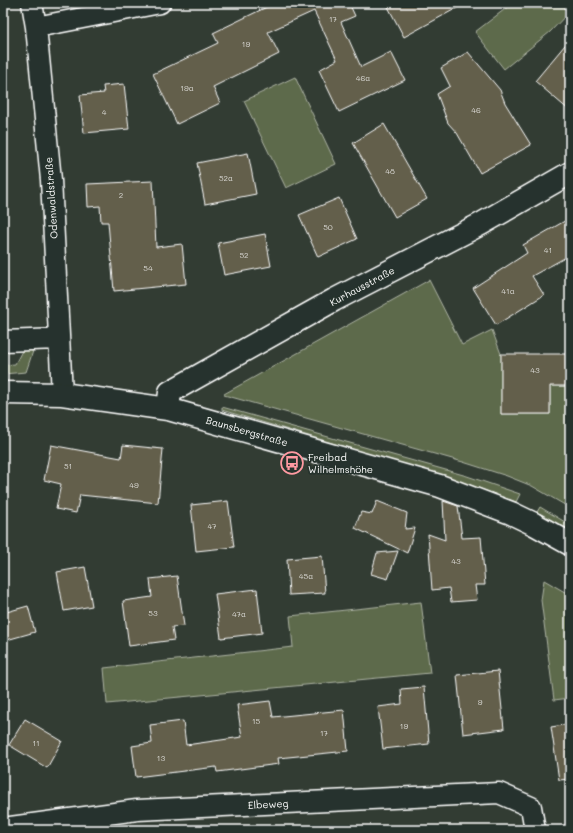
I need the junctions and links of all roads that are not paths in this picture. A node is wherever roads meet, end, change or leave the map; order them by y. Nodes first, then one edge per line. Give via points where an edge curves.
1 (32, 3) edge
2 (160, 3) edge
3 (36, 27) junction
4 (570, 172) edge
5 (59, 339) junction
6 (3, 341) edge
7 (3, 393) edge
8 (62, 394) junction
9 (168, 409) junction
10 (570, 544) edge
11 (3, 828) edge
12 (535, 830) edge

1 - 3 street, Odenwaldstraße
2 - 3 street
3 - 5 street, Odenwaldstraße via 51,180
4 - 9 main road, Kurhausstraße via 481,224 334,300 170,392
5 - 6 street
5 - 8 street, Odenwaldstraße
7 - 8 main road, Baunsbergstraße
8 - 9 main road, Baunsbergstraße
9 - 10 main road, Baunsbergstraße via 440,486 511,513
11 - 12 street, Elbeweg via 137,810 499,793 531,807

